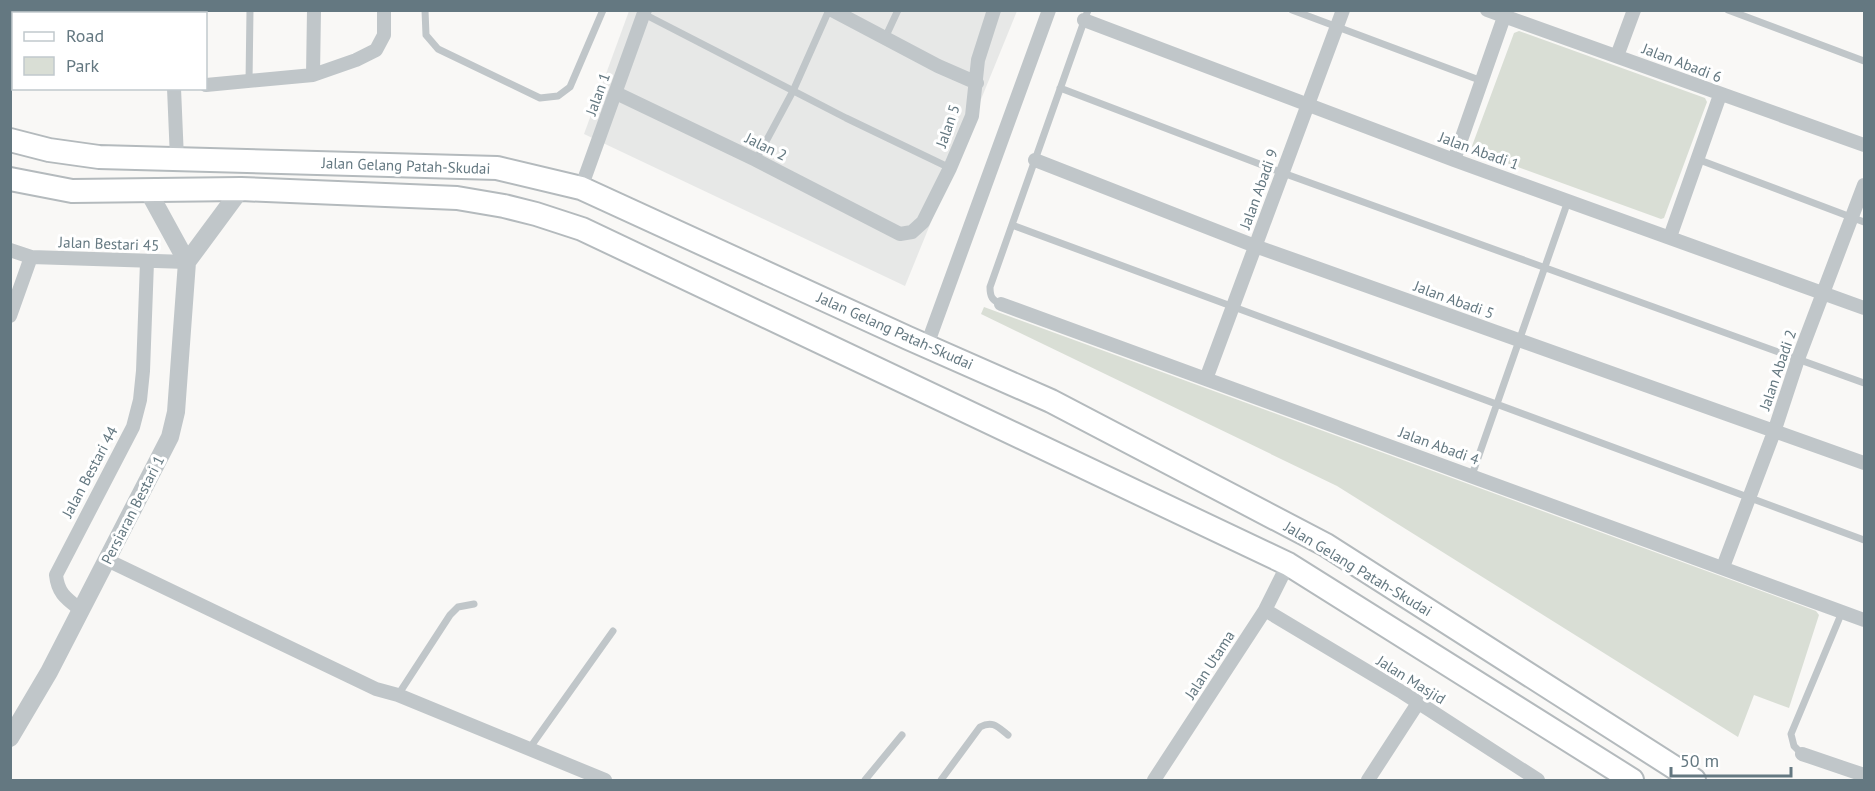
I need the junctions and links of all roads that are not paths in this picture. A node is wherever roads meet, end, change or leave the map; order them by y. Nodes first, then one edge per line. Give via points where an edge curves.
1 (250, 10) edge
2 (314, 10) edge
3 (384, 10) edge
4 (425, 10) edge
5 (603, 10) edge
6 (831, 10) edge
7 (898, 10) edge
8 (994, 10) edge
9 (1049, 10) edge
10 (1292, 10) edge
11 (1343, 10) edge
12 (1487, 10) edge
13 (1634, 10) edge
14 (1728, 10) edge
15 (644, 12) edge
16 (1086, 15) edge
17 (1504, 17) junction
18 (1337, 27) junction
19 (885, 38) junction
20 (1617, 56) junction
21 (1864, 61) edge
22 (313, 75) junction
23 (1482, 81) junction
24 (249, 82) junction
25 (977, 83) junction
26 (207, 86) edge
27 (1060, 88) junction
28 (174, 90) edge
29 (793, 91) junction
30 (616, 93) junction
31 (1719, 95) junction
32 (1307, 105) junction
33 (10, 140) edge
34 (1864, 145) edge
35 (177, 159) junction
36 (1697, 159) junction
37 (756, 160) junction
38 (1035, 160) junction
39 (1454, 160) junction
40 (950, 168) junction
41 (1282, 173) junction
42 (10, 179) edge
43 (1864, 185) edge
44 (581, 188) junction
45 (147, 189) junction
46 (242, 189) junction
47 (1568, 201) junction
48 (1859, 219) edge
49 (1012, 225) junction
50 (900, 234) joint
51 (1670, 237) junction
52 (1255, 246) junction
53 (10, 250) edge
54 (31, 257) junction
55 (147, 262) junction
56 (187, 262) junction
57 (1545, 267) junction
58 (1823, 293) junction
59 (1001, 304) joint
60 (1232, 308) junction
61 (1864, 308) edge
62 (10, 316) edge
63 (1519, 341) junction
64 (927, 345) junction
65 (1798, 359) junction
66 (1206, 379) junction
67 (1864, 383) edge
68 (1497, 405) junction
69 (1774, 432) junction
70 (1864, 463) edge
71 (1472, 476) junction
72 (1748, 498) junction
73 (1864, 540) edge
74 (107, 560) junction
75 (1288, 564) junction
76 (1723, 567) junction
77 (474, 604) dead end
78 (81, 610) junction
79 (1264, 610) junction
80 (1842, 612) junction
81 (1864, 620) edge
82 (613, 632) dead end
83 (398, 696) junction
84 (1418, 703) junction
85 (902, 735) dead end
86 (1008, 735) dead end
87 (10, 738) edge
88 (529, 749) junction
89 (1802, 754) joint
90 (1864, 775) edge
91 (605, 780) edge
92 (865, 780) edge
93 (941, 780) edge
94 (1154, 780) edge
95 (1368, 780) edge
96 (1538, 780) edge
97 (1632, 780) edge
98 (1694, 780) edge

1 - 24 lane
2 - 22 street
3 - 22 street via 384,35 376,50
4 - 5 lane via 426,35 438,49 540,98 558,96 570,87
6 - 19 street
6 - 29 lane
7 - 19 lane
8 - 25 street, Jalan 5 via 978,60
9 - 64 street
10 - 18 lane
11 - 18 street, Jalan Abadi 9
12 - 17 street, Jalan Abadi 6
13 - 20 street
14 - 21 lane
15 - 29 lane
15 - 30 street, Jalan 1
16 - 27 lane
16 - 32 street, Jalan Abadi 1
17 - 20 street, Jalan Abadi 6
17 - 23 street
18 - 23 lane
18 - 32 street, Jalan Abadi 9
19 - 25 street
20 - 31 street, Jalan Abadi 6
22 - 24 street
23 - 39 street
24 - 26 street
25 - 40 street, Jalan 5 via 972,116
27 - 38 lane
27 - 41 lane
28 - 35 street
29 - 37 lane
29 - 40 lane
30 - 37 street, Jalan 2
30 - 44 street, Jalan 1
31 - 34 street, Jalan Abadi 6
31 - 36 street
32 - 39 street, Jalan Abadi 1
32 - 41 street, Jalan Abadi 9
33 - 35 main road, Jalan Gelang Patah-Skudai via 99,157
35 - 44 main road, Jalan Gelang Patah-Skudai via 497,168
36 - 48 lane
36 - 51 street
37 - 50 street, Jalan 2
38 - 49 lane
38 - 52 street, Jalan Abadi 5
39 - 47 street, Jalan Abadi 1
40 - 50 street, Jalan 5 via 923,222 912,232
41 - 52 street, Jalan Abadi 9
41 - 57 lane
42 - 45 main road, Jalan Gelang Patah-Skudai via 72,191
43 - 48 street, Jalan Abadi 2
44 - 64 main road, Jalan Gelang Patah-Skudai
45 - 46 main road, Jalan Gelang Patah-Skudai
45 - 56 street
46 - 56 street
46 - 75 main road, Jalan Gelang Patah-Skudai via 457,198 536,214 582,229
47 - 51 street, Jalan Abadi 1
47 - 57 lane
48 - 58 street, Jalan Abadi 2
49 - 59 lane via 990,287 990,296
49 - 60 lane
51 - 58 street, Jalan Abadi 1
52 - 60 street, Jalan Abadi 9
52 - 63 street, Jalan Abadi 5
53 - 54 street, Jalan Bestari 45
54 - 55 street, Jalan Bestari 45
54 - 62 street
55 - 56 street, Jalan Bestari 45
55 - 78 street, Jalan Bestari 44 via 143,371 133,427 56,575 62,596
56 - 74 street, Persiaran Bestari 1 via 176,412 170,437
57 - 63 lane
57 - 65 lane
58 - 61 street, Jalan Abadi 1
58 - 65 street, Jalan Abadi 2
59 - 66 street, Jalan Abadi 4
60 - 66 street, Jalan Abadi 9
60 - 68 lane
63 - 68 lane
63 - 69 street, Jalan Abadi 5
64 - 98 main road, Jalan Gelang Patah-Skudai via 1051,401 1326,545
65 - 67 lane
65 - 69 street, Jalan Abadi 2
66 - 71 street, Jalan Abadi 4
68 - 71 lane
68 - 72 lane
69 - 70 street, Jalan Abadi 5
69 - 72 street, Jalan Abadi 2
71 - 76 street, Jalan Abadi 4
72 - 73 lane
72 - 76 street, Jalan Abadi 2
74 - 78 street, Persiaran Bestari 1
74 - 83 street
75 - 79 street, Jalan Utama
75 - 97 main road, Jalan Gelang Patah-Skudai
76 - 80 street, Jalan Abadi 4
77 - 83 lane via 458,607 450,615
78 - 87 street, Persiaran Bestari 1
79 - 84 street, Jalan Masjid
79 - 94 street, Jalan Utama
80 - 81 street, Jalan Abadi 4
80 - 89 lane via 1791,734 1794,746
82 - 88 lane
83 - 88 street
84 - 95 street
84 - 96 street, Jalan Masjid
85 - 92 lane
86 - 93 lane via 994,723 980,727
88 - 91 street
89 - 90 street

